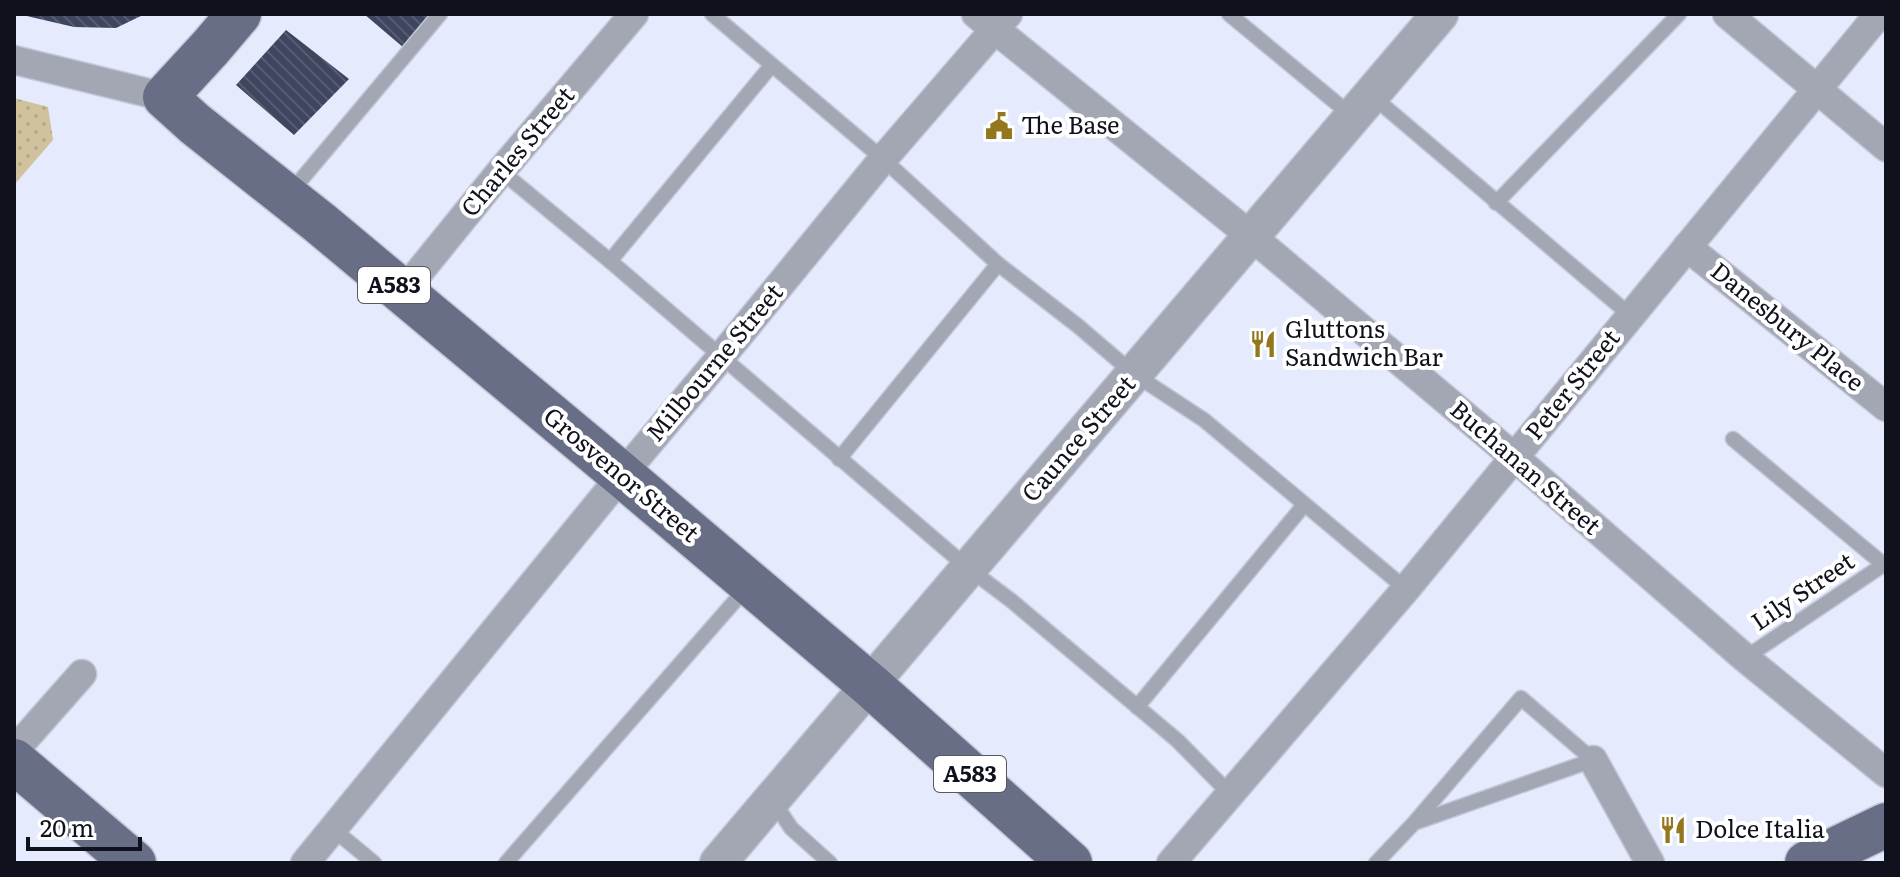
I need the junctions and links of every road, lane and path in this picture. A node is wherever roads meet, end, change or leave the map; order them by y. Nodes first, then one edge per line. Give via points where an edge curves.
1 (239, 14) edge
2 (440, 14) edge
3 (634, 14) edge
4 (712, 14) edge
5 (1229, 14) edge
6 (1440, 14) edge
7 (1679, 14) edge
8 (1727, 14) edge
9 (1879, 14) edge
10 (993, 19) edge
11 (14, 60) edge
12 (771, 66) junction
13 (1817, 89) junction
14 (165, 97) junction
15 (1362, 106) junction
16 (1886, 147) edge
17 (883, 159) junction
18 (501, 171) junction
19 (287, 197) junction
20 (1496, 203) junction
21 (1251, 236) junction
22 (1687, 247) junction
23 (610, 261) junction
24 (998, 264) junction
25 (403, 292) junction
26 (1630, 315) junction
27 (721, 357) junction
28 (1134, 374) junction
29 (1886, 407) edge
30 (1733, 439) dead end
31 (1514, 457) junction
32 (839, 459) junction
33 (622, 475) junction
34 (1304, 505) junction
35 (1885, 564) edge
36 (968, 568) junction
37 (749, 584) junction
38 (1406, 589) junction
39 (1745, 658) junction
40 (82, 674) dead end
41 (870, 685) junction
42 (1137, 707) junction
43 (14, 751) edge
44 (1593, 760) junction
45 (14, 761) edge
46 (1886, 773) edge
47 (1230, 794) junction
48 (772, 798) junction
49 (1414, 823) junction
50 (1886, 825) edge
51 (333, 829) junction
52 (1827, 859) edge
53 (134, 863) edge
54 (305, 863) edge
55 (374, 863) edge
56 (506, 863) edge
57 (718, 863) edge
58 (830, 863) edge
59 (1070, 863) edge
60 (1171, 863) edge
61 (1376, 863) edge
62 (1650, 863) edge

1 - 14 main road
2 - 19 lane
3 - 18 street, Charles Street
4 - 12 lane
5 - 15 lane
6 - 15 street, Caunce Street
7 - 20 lane
8 - 13 street
9 - 13 street, Peter Street
10 - 17 street, Milbourne Street
10 - 21 street, Buchanan Street
11 - 14 street
12 - 17 lane
12 - 23 lane
13 - 16 street
13 - 22 street, Peter Street
14 - 19 main road, Grosvenor Street / A583
15 - 20 lane
15 - 21 street, Caunce Street
17 - 24 lane
17 - 27 street, Milbourne Street
18 - 23 lane
18 - 25 street, Charles Street
19 - 25 main road, Grosvenor Street / A583
20 - 26 lane
21 - 28 street, Caunce Street
21 - 31 street, Buchanan Street
22 - 26 street, Peter Street
22 - 29 street, Danesbury Place
23 - 27 lane
24 - 28 lane
24 - 32 lane
25 - 33 main road, Grosvenor Street / A583
26 - 31 street, Peter Street
27 - 32 lane
27 - 33 street, Milbourne Street
28 - 34 lane via 1204,420
28 - 36 street, Caunce Street
30 - 35 lane
31 - 38 street, Peter Street
31 - 39 street, Buchanan Street
32 - 36 lane
33 - 37 main road, Grosvenor Street / A583
33 - 51 street, Milbourne Street
34 - 38 lane
34 - 42 lane
35 - 39 lane, Lily Street
36 - 41 street, Caunce Street
36 - 42 lane
37 - 41 main road, Grosvenor Street / A583
37 - 56 lane
38 - 47 street, Peter Street
39 - 46 street, Buchanan Street
40 - 43 street
41 - 48 street, Caunce Street
41 - 59 main road, Grosvenor Street / A583
42 - 47 lane
44 - 49 lane
44 - 49 lane via 1521,698
44 - 62 street
45 - 53 main road
47 - 60 street, Peter Street
48 - 57 street, Caunce Street
48 - 58 lane via 791,828
49 - 61 lane
50 - 52 main road
51 - 54 street, Milbourne Street
51 - 55 lane

